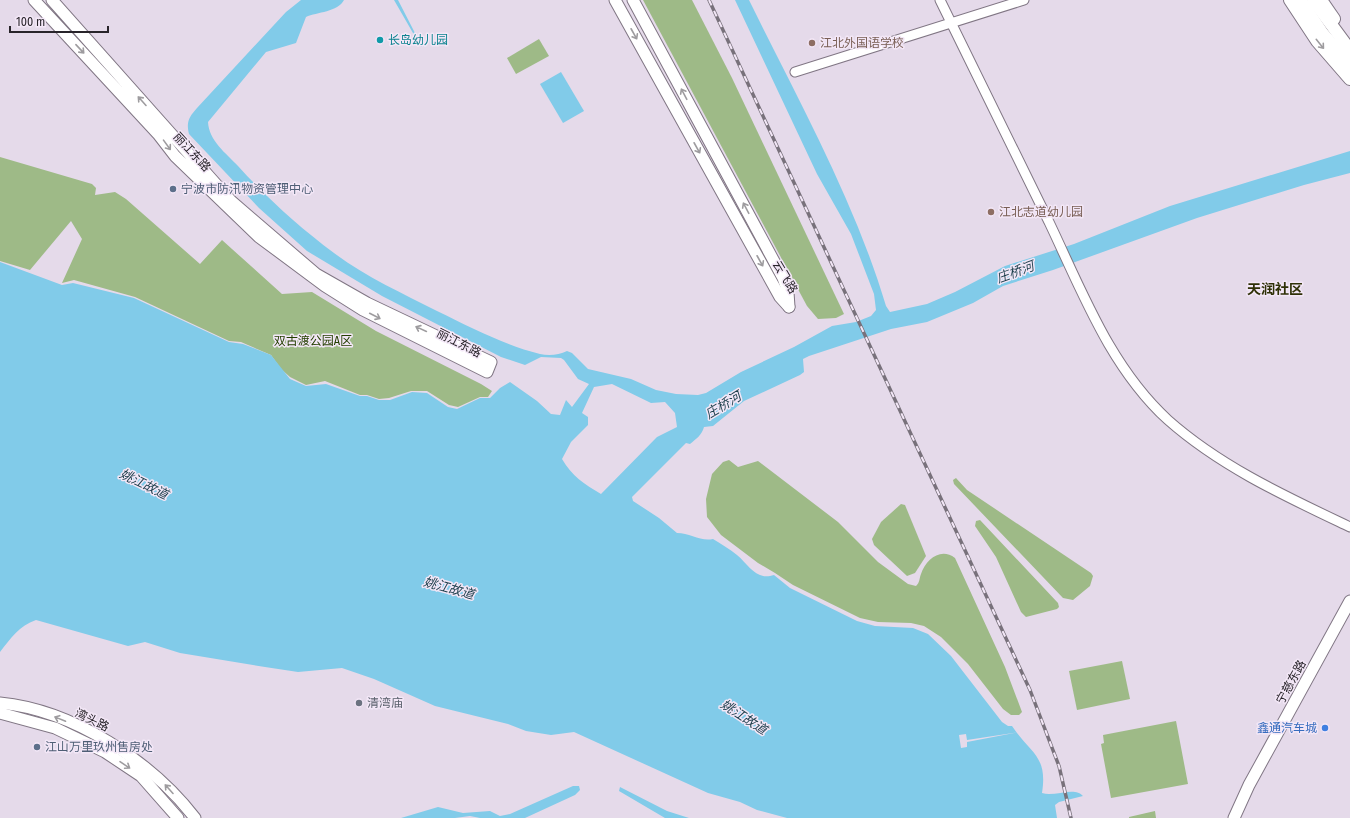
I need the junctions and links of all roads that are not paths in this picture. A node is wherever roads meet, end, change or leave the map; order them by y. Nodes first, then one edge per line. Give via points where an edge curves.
1 (34, 0) edge
2 (52, 0) edge
3 (615, 0) edge
4 (633, 0) edge
5 (940, 0) edge
6 (1024, 0) edge
7 (1290, 0) edge
8 (1300, 0) edge
9 (1313, 0) edge
10 (1321, 0) edge
11 (951, 23) junction
12 (1350, 43) edge
13 (1350, 50) edge
14 (1350, 65) edge
15 (795, 72) dead end
16 (1350, 79) edge
17 (1350, 528) edge
18 (1350, 601) edge
19 (0, 703) edge
20 (0, 713) edge
21 (178, 818) edge
22 (195, 818) edge
23 (1234, 818) edge

1 -> 2 main road, 丽江东路 via 158,134 175,156 259,237 325,286 363,310 487,372 491,362 367,303 316,274 248,216 231,201
3 -> 4 main road, 云飞路 via 780,297 789,307 788,292 783,278
5 - 11 street
6 - 11 street
7 -> 16 main road via 1317,41
8 - 14 main road via 1323,34
9 - 13 main road
10 - 12 main road
11 - 15 street
11 - 17 street via 1075,278 1111,350 1127,375 1167,419 1203,449 1284,496
18 - 23 main road, 宁慈东路 via 1249,785
22 -> 19 main road, 湾头路 via 164,784 120,750 86,730 46,714
20 -> 21 main road, 湾头路 via 55,728 105,752 141,776

